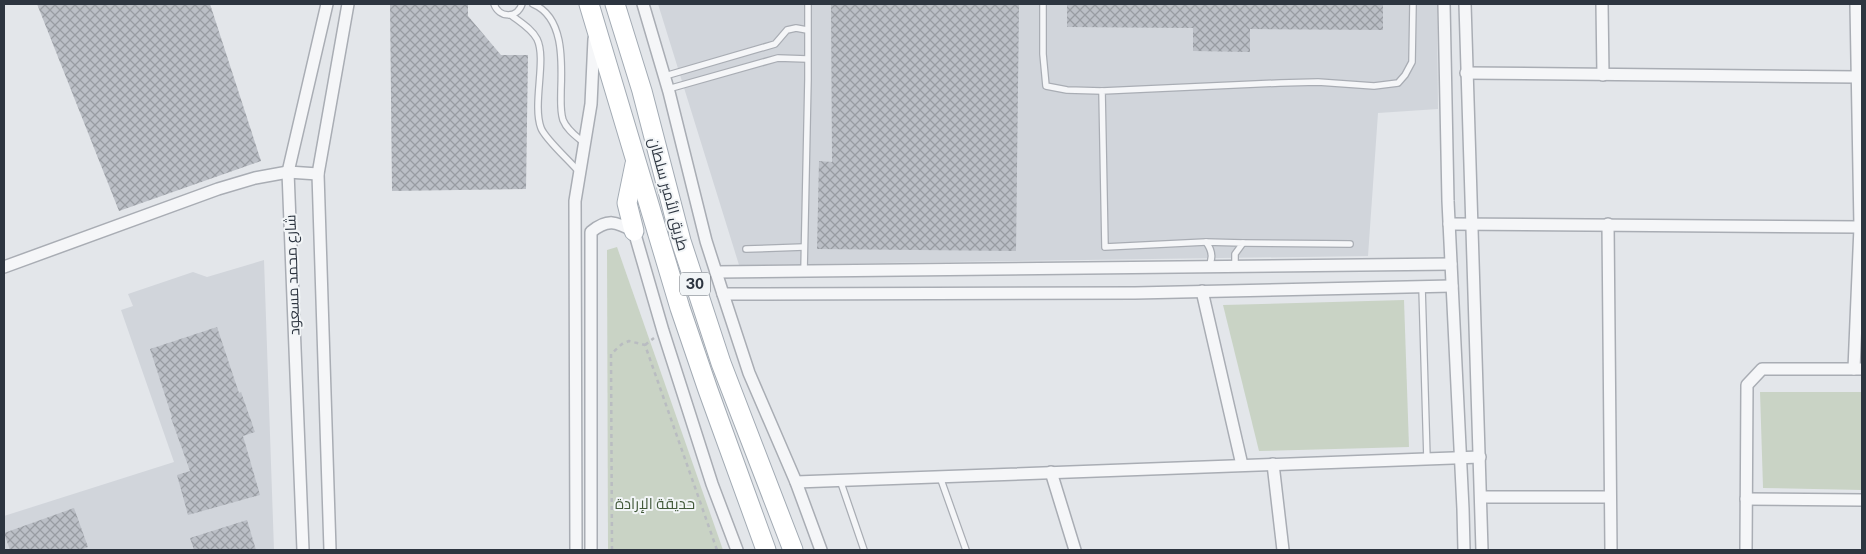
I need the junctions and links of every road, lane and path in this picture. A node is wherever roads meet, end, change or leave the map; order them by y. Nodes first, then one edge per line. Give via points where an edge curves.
1 (326, 4) edge
2 (348, 4) edge
3 (494, 4) edge
4 (522, 4) edge
5 (532, 4) edge
6 (585, 4) edge
7 (589, 4) edge
8 (643, 4) edge
9 (808, 4) edge
10 (1043, 4) edge
11 (1413, 4) edge
12 (1444, 4) edge
13 (1465, 4) edge
14 (1602, 4) edge
15 (1856, 4) edge
16 (616, 6) edge
17 (511, 15) junction
18 (595, 24) junction
19 (807, 30) junction
20 (808, 59) junction
21 (1466, 73) junction
22 (1603, 75) junction
23 (665, 76) junction
24 (1857, 77) junction
25 (668, 89) junction
26 (1102, 90) junction
27 (585, 144) junction
28 (635, 160) junction
29 (288, 172) junction
30 (579, 172) junction
31 (318, 174) junction
32 (1471, 223) junction
33 (1449, 224) junction
34 (1608, 224) junction
35 (1860, 227) junction
36 (634, 231) junction
37 (1206, 242) junction
38 (1243, 243) junction
39 (1350, 244) dead end
40 (804, 247) junction
41 (746, 249) dead end
42 (1451, 264) junction
43 (4, 267) edge
44 (1208, 267) junction
45 (1235, 267) junction
46 (804, 271) junction
47 (716, 272) junction
48 (1422, 286) junction
49 (1452, 286) junction
50 (1202, 291) junction
51 (723, 294) junction
52 (1858, 369) edge
53 (1480, 457) junction
54 (1461, 458) junction
55 (1427, 459) junction
56 (1273, 464) junction
57 (1242, 466) junction
58 (1051, 472) junction
59 (940, 476) junction
60 (840, 480) junction
61 (796, 482) junction
62 (1481, 497) junction
63 (1610, 497) junction
64 (1746, 499) junction
65 (1862, 500) edge
66 (785, 528) junction
67 (764, 544) edge
68 (303, 550) edge
69 (330, 550) edge
70 (576, 550) edge
71 (591, 550) edge
72 (612, 550) edge
73 (717, 550) edge
74 (737, 550) edge
75 (793, 550) edge
76 (821, 550) edge
77 (864, 550) edge
78 (966, 550) edge
79 (1075, 550) edge
80 (1283, 550) edge
81 (1464, 550) edge
82 (1482, 550) edge
83 (1611, 550) edge
84 (1746, 550) edge

1 - 29 street, شارع محمد مسعود
2 - 31 street, شارع محمد مسعود
3 - 17 lane via 499,12
4 - 17 lane via 517,13
5 - 27 lane via 549,16 559,42 564,122 568,130
6 - 18 main road
7 - 18 main road, طريق الأمير سلطان / 30
8 - 23 street
9 - 19 lane
10 - 26 lane via 1046,86 1066,90
11 - 26 lane via 1412,62 1398,83 1374,86 1280,82
12 - 33 street
13 - 21 street
14 - 22 street
15 - 24 street
16 - 66 main road, طريق الأمير سلطان / 30 via 681,241 721,363
17 - 30 lane via 527,27 536,38 539,49 541,128
18 - 27 street via 591,104
18 - 28 main road, طريق الأمير سلطان / 30
19 - 20 lane
19 - 23 lane via 787,30 775,44
20 - 25 lane via 778,58
20 - 40 lane
21 - 22 street
21 - 32 street
22 - 24 street
23 - 25 street
24 - 35 street
25 - 47 street
26 - 37 lane via 1105,246
27 - 30 street
28 - 36 main road via 627,203
28 - 67 main road, طريق الأمير سلطان / 30 via 680,308
29 - 31 street
29 - 43 street via 218,189
29 - 68 street, شارع محمد مسعود
30 - 70 street via 575,201
31 - 69 street, شارع محمد مسعود
32 - 33 street
32 - 34 street
32 - 53 street
33 - 42 street
34 - 35 street
34 - 63 street
35 - 52 street
36 - 71 street via 619,223 608,222 591,232
36 - 74 street via 712,484
37 - 38 lane
37 - 44 lane via 1212,254
38 - 39 lane
38 - 45 lane via 1235,254
40 - 41 lane
40 - 46 lane
42 - 45 street
42 - 49 street
44 - 45 street
44 - 46 street
46 - 47 street
47 - 51 street
48 - 49 street
48 - 50 street
48 - 55 lane
49 - 54 street
50 - 51 street
50 - 57 street
51 - 61 street via 749,373
52 - 64 street via 1762,369 1747,385
53 - 54 street
53 - 62 street
54 - 55 street
54 - 81 street
55 - 56 street
56 - 57 street
56 - 80 street
57 - 58 street
58 - 59 street
58 - 79 street
59 - 60 street
59 - 78 lane
60 - 61 street
60 - 77 lane
61 - 76 street
62 - 63 street
62 - 82 street
63 - 83 street
64 - 65 street
64 - 84 street
66 - 67 main road via 774,531
66 - 75 main road, طريق الأمير سلطان / 30
72 - 73 path via 611,354 630,341 645,346

